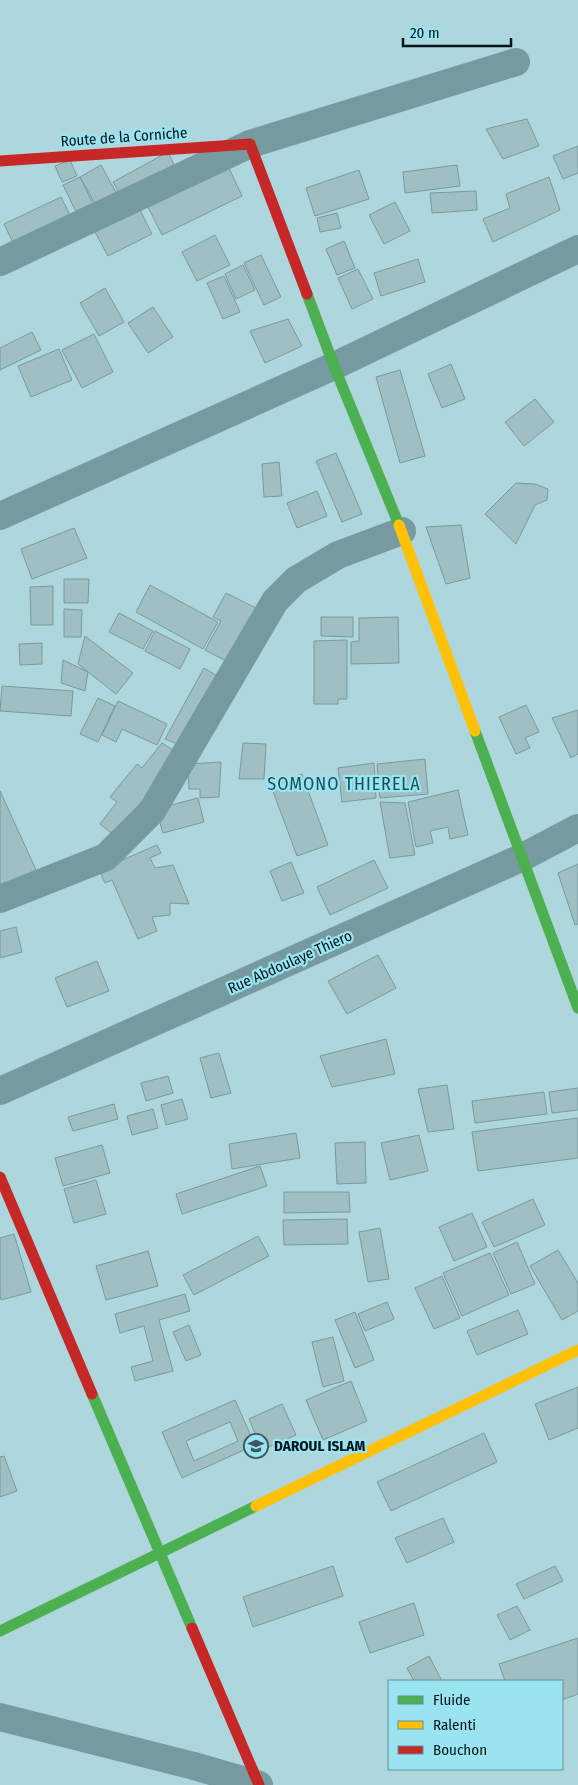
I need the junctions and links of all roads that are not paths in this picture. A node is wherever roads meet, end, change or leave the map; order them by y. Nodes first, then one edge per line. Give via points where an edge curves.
1 (516, 62) dead end
2 (250, 144) junction
3 (0, 161) edge
4 (578, 249) edge
5 (0, 262) edge
6 (334, 366) junction
7 (0, 516) edge
8 (402, 531) junction
9 (578, 828) edge
10 (521, 858) junction
11 (0, 899) edge
12 (578, 1008) edge
13 (0, 1091) edge
14 (0, 1177) edge
15 (578, 1350) edge
16 (161, 1553) junction
17 (0, 1631) edge
18 (0, 1717) edge
19 (192, 1776) edge
20 (259, 1785) edge

1 - 2 street
2 - 3 street, Route de la Corniche
2 - 5 street
2 - 6 street
4 - 6 street
6 - 7 street
6 - 8 street
8 - 10 street
8 - 11 street via 338,555 296,580 275,601 152,811 106,857
9 - 10 street, Rue Abdoulaye Thiero
10 - 12 street
10 - 13 street, Rue Abdoulaye Thiero
14 - 16 street
15 - 16 street
16 - 17 street
16 - 20 street
18 - 19 street
19 - 20 street

